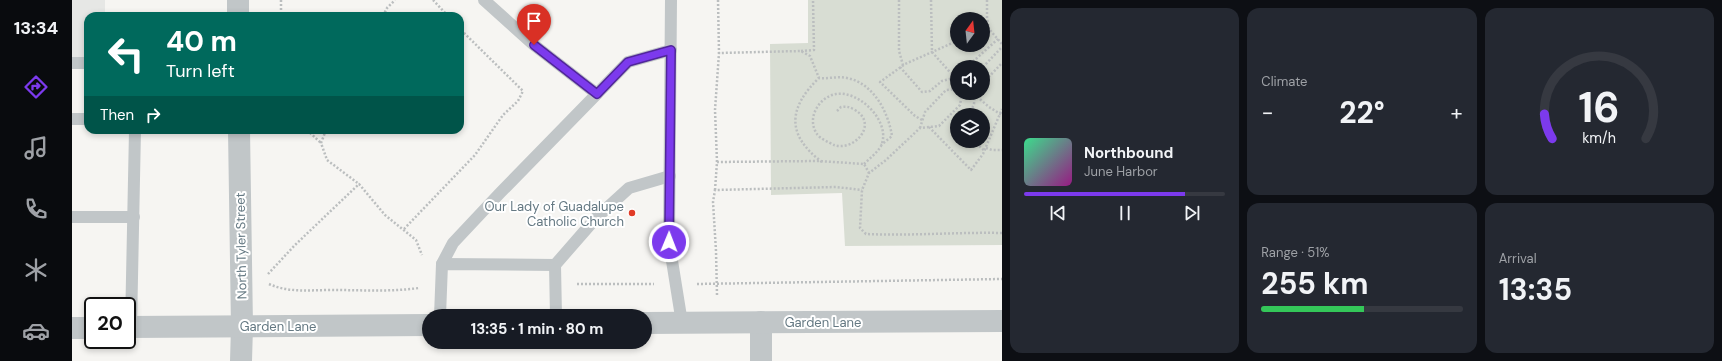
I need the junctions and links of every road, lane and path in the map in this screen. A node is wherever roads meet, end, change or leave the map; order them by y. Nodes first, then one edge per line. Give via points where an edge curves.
1 (238, 0) edge
2 (281, 0) edge
3 (395, 0) edge
4 (433, 0) edge
5 (484, 0) edge
6 (671, 0) edge
7 (718, 0) edge
8 (813, 0) edge
9 (899, 0) edge
10 (931, 0) edge
11 (988, 0) edge
12 (238, 12) edge
13 (281, 12) edge
14 (385, 12) edge
15 (444, 12) edge
16 (987, 12) edge
17 (990, 30) edge
18 (464, 33) edge
19 (998, 39) junction
20 (950, 44) edge
21 (1002, 44) edge
22 (1002, 47) edge
23 (671, 50) junction
24 (801, 51) junction
25 (719, 52) junction
26 (932, 52) junction
27 (975, 60) edge
28 (990, 60) edge
29 (72, 63) edge
30 (84, 63) edge
31 (1002, 63) edge
32 (903, 65) junction
33 (900, 67) junction
34 (950, 72) edge
35 (990, 76) edge
36 (819, 78) junction
37 (950, 79) edge
38 (950, 89) edge
39 (597, 94) junction
40 (961, 100) edge
41 (982, 100) edge
42 (1002, 109) edge
43 (837, 111) dead end
44 (1001, 115) edge
45 (84, 118) edge
46 (72, 119) edge
47 (922, 120) junction
48 (929, 127) junction
49 (920, 128) junction
50 (135, 134) edge
51 (239, 134) edge
52 (311, 134) edge
53 (324, 134) edge
54 (321, 143) junction
55 (881, 145) junction
56 (985, 149) junction
57 (1002, 150) edge
58 (717, 162) junction
59 (822, 162) junction
60 (864, 164) junction
61 (869, 173) junction
62 (670, 176) junction
63 (358, 184) dead end
64 (715, 190) junction
65 (862, 190) junction
66 (72, 217) edge
67 (134, 217) junction
68 (404, 229) dead end
69 (1002, 233) edge
70 (442, 264) junction
71 (555, 265) junction
72 (1002, 279) edge
73 (717, 282) junction
74 (269, 284) dead end
75 (426, 287) dead end
76 (130, 297) edge
77 (440, 309) edge
78 (556, 309) edge
79 (1002, 321) edge
80 (716, 322) junction
81 (761, 322) junction
82 (652, 323) edge
83 (682, 323) junction
84 (422, 325) edge
85 (136, 327) edge
86 (242, 327) junction
87 (72, 328) edge
88 (84, 328) edge
89 (240, 361) edge
90 (761, 361) edge

1 - 12 street
2 - 13 path
3 - 14 path
4 - 15 path
5 - 39 lane via 534,45
6 - 23 lane
7 - 25 path
8 - 24 path via 814,50
9 - 32 path via 899,51
10 - 26 path
11 - 16 path
17 - 19 path
18 - 68 path via 523,91 518,100 503,114 475,155
19 - 21 path
19 - 27 path
20 - 26 path
22 - 28 path
23 - 39 lane via 628,62
23 - 62 lane
24 - 25 path
24 - 36 path via 810,56
25 - 58 path via 715,110
26 - 32 path
26 - 34 path
29 - 30 lane
31 - 35 path
32 - 33 path
33 - 37 path via 922,92 930,91 942,81
33 - 47 path via 880,82
36 - 55 path via 838,77 854,80 874,94 884,108 892,136
36 - 59 path via 803,97 795,113 794,122 799,139
38 - 47 path via 946,90 925,112
39 - 70 lane via 453,243
40 - 48 path via 960,105 939,126
41 - 44 path
42 - 44 path
43 - 55 path via 846,106 865,118 866,126 861,135 847,146 835,146 817,135 813,114 821,102 831,95 849,94 872,110 881,128
44 - 56 path
45 - 46 lane
47 - 49 path
48 - 49 path
48 - 56 path via 971,170
49 - 61 path
50 - 67 lane
51 - 86 street, North Tyler Street
52 - 54 path
53 - 54 path
54 - 63 path via 328,160
55 - 60 path
56 - 57 path
58 - 59 path
58 - 64 path
59 - 60 path
60 - 61 path
61 - 65 path
62 - 71 lane via 630,188 596,218
62 - 83 lane via 669,242
64 - 65 path via 836,187
64 - 73 path via 713,202
65 - 69 path via 860,228 866,234
66 - 67 lane
67 - 76 lane
70 - 71 lane
70 - 77 lane
71 - 78 lane
72 - 73 path via 771,284
73 - 80 path
74 - 75 path via 281,290 398,291
79 - 81 street, Garden Lane
80 - 81 street, Garden Lane
80 - 83 street, Garden Lane
81 - 90 street
82 - 83 street, Garden Lane
84 - 86 street, Garden Lane
85 - 86 street, Garden Lane
86 - 89 street, North Tyler Street
87 - 88 street

